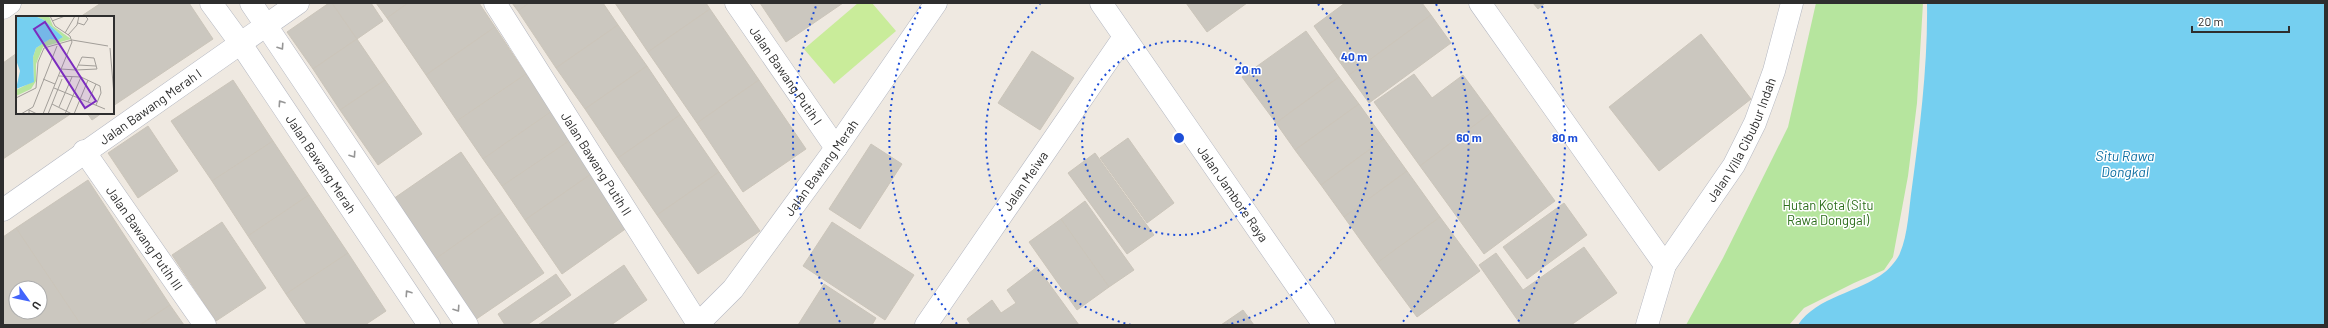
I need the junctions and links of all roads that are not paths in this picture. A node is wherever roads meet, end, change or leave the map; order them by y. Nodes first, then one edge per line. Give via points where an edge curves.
1 (10, 3) edge
2 (211, 3) edge
3 (251, 3) edge
4 (298, 3) edge
5 (495, 3) edge
6 (736, 3) edge
7 (936, 3) edge
8 (1101, 3) edge
9 (1480, 3) edge
10 (1792, 3) edge
11 (3, 8) edge
12 (267, 25) junction
13 (1124, 37) junction
14 (241, 44) junction
15 (836, 148) junction
16 (84, 151) junction
17 (3, 210) edge
18 (1665, 265) junction
19 (205, 325) edge
20 (429, 325) edge
21 (467, 325) edge
22 (697, 325) edge
23 (926, 325) edge
24 (1324, 325) edge
25 (1647, 325) edge

1 - 11 street
2 - 14 street, Jalan Bawang Merah
3 - 12 street
4 - 12 street, Jalan Bawang Merah I
5 - 22 street, Jalan Bawang Putih II
6 - 15 street, Jalan Bawang Putih I
7 - 15 street, Jalan Bawang Merah
8 - 13 street, Jalan Jambore Raya
9 - 18 street
10 - 18 street, Jalan Villa Cibubur Indah via 1774,71 1755,123 1734,165
12 - 14 street, Jalan Bawang Merah I
12 -> 21 street
13 - 23 street, Jalan Meiwa
13 - 24 street, Jalan Jambore Raya
14 - 16 street, Jalan Bawang Merah I
20 -> 14 street, Jalan Bawang Merah
15 - 22 street, Jalan Bawang Merah via 733,289
16 - 17 street, Jalan Bawang Merah I
16 - 19 street, Jalan Bawang Putih III
18 - 25 street, Jalan Villa Cibubur Indah

